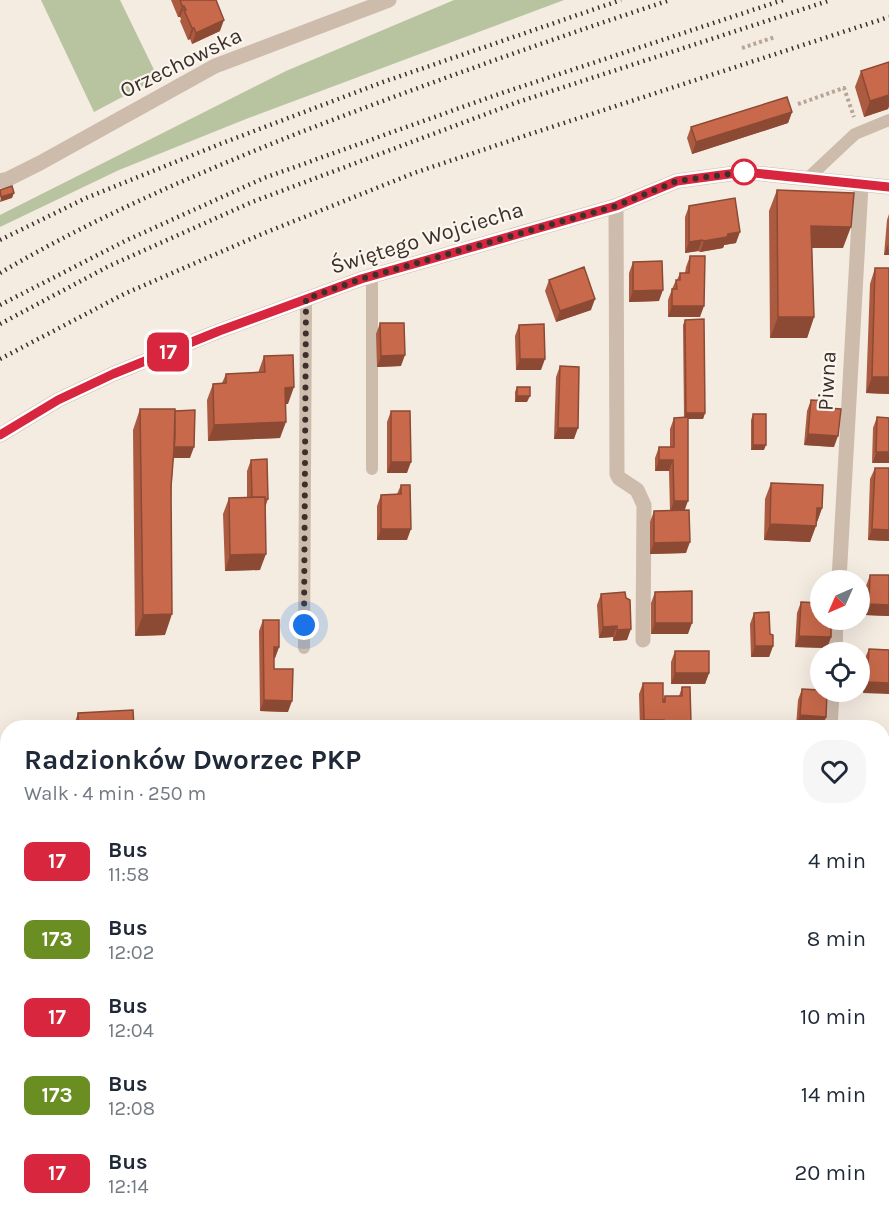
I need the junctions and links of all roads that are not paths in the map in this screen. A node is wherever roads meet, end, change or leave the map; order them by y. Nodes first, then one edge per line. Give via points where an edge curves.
1 (389, 0) edge
2 (889, 120) edge
3 (807, 179) junction
4 (0, 181) edge
5 (861, 185) junction
6 (889, 188) edge
7 (616, 206) junction
8 (372, 276) junction
9 (306, 299) junction
10 (0, 435) edge
11 (372, 469) dead end
12 (840, 570) edge
13 (644, 639) dead end
14 (304, 648) dead end
15 (831, 702) edge
16 (830, 720) edge

1 - 4 street, Orzechowska via 215,66
2 - 3 lane via 855,134
3 - 5 street, Świętego Wojciecha
3 - 7 street, Świętego Wojciecha via 744,172 677,181
5 - 6 street, Świętego Wojciecha
5 - 12 street, Piwna
7 - 8 street, Świętego Wojciecha
7 - 13 street via 617,474 637,490 644,505
8 - 9 street, Świętego Wojciecha
8 - 11 lane
9 - 10 street, Świętego Wojciecha via 113,374 58,400
9 - 14 lane
15 - 16 street

